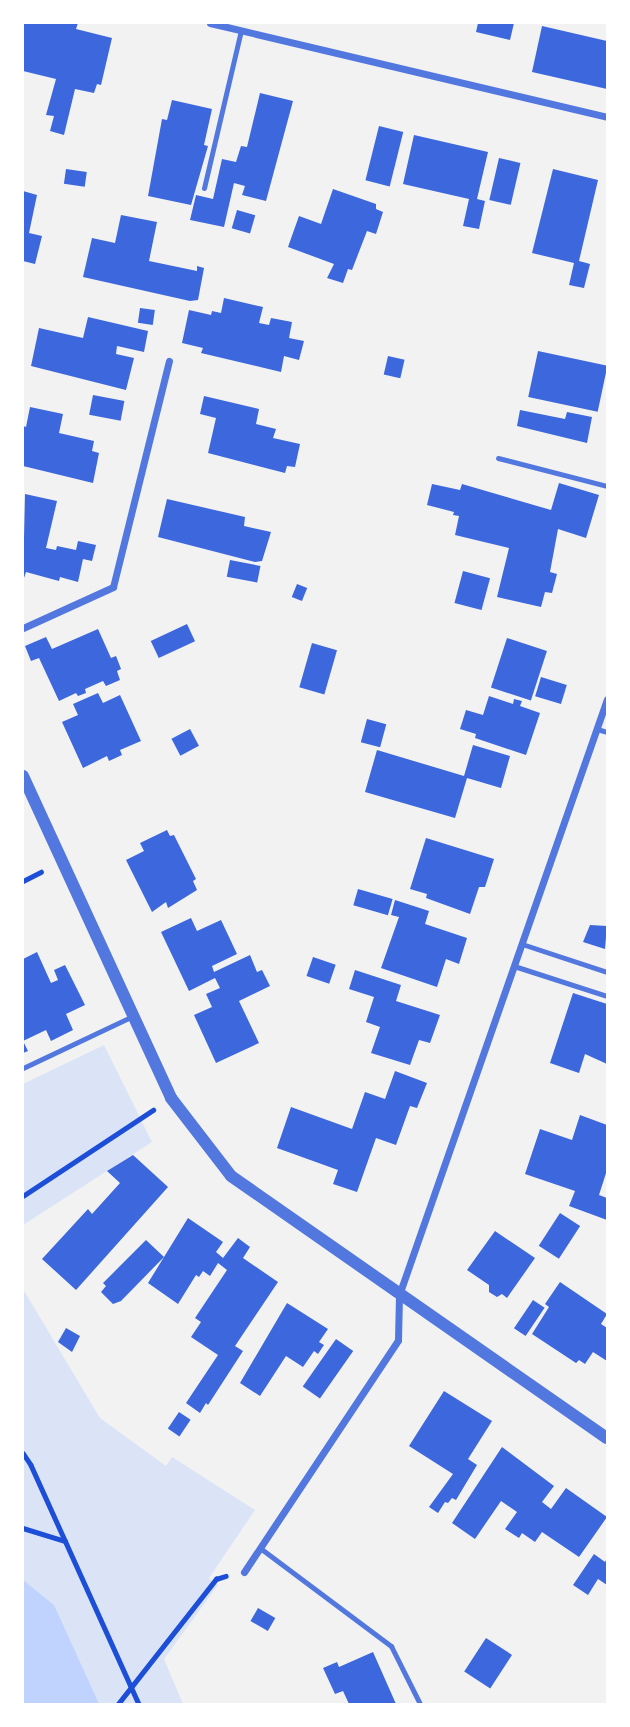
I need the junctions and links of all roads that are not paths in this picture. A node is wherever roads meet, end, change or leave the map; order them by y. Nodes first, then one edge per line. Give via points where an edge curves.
1 (210, 23) edge
2 (241, 30) junction
3 (607, 117) edge
4 (204, 188) dead end
5 (169, 361) dead end
6 (498, 458) dead end
7 (607, 486) edge
8 (23, 628) edge
9 (607, 699) edge
10 (597, 729) junction
11 (607, 732) edge
12 (23, 776) edge
13 (522, 944) junction
14 (514, 966) junction
15 (607, 972) edge
16 (607, 996) edge
17 (133, 1016) junction
18 (23, 1068) edge
19 (399, 1295) junction
20 (607, 1438) edge
21 (260, 1548) junction
22 (244, 1572) road end
23 (420, 1704) edge

1 - 2 street
2 - 3 street
2 - 4 lane
5 - 8 street via 113,587
6 - 7 lane
9 - 10 street
10 - 11 lane
10 - 13 street
12 - 17 street
13 - 14 street
13 - 15 lane
14 - 16 lane
14 - 19 street
17 - 18 lane
17 - 19 street via 171,1098 231,1176
19 - 20 street
19 - 21 street via 398,1339
21 - 22 street
21 - 23 lane via 391,1646

